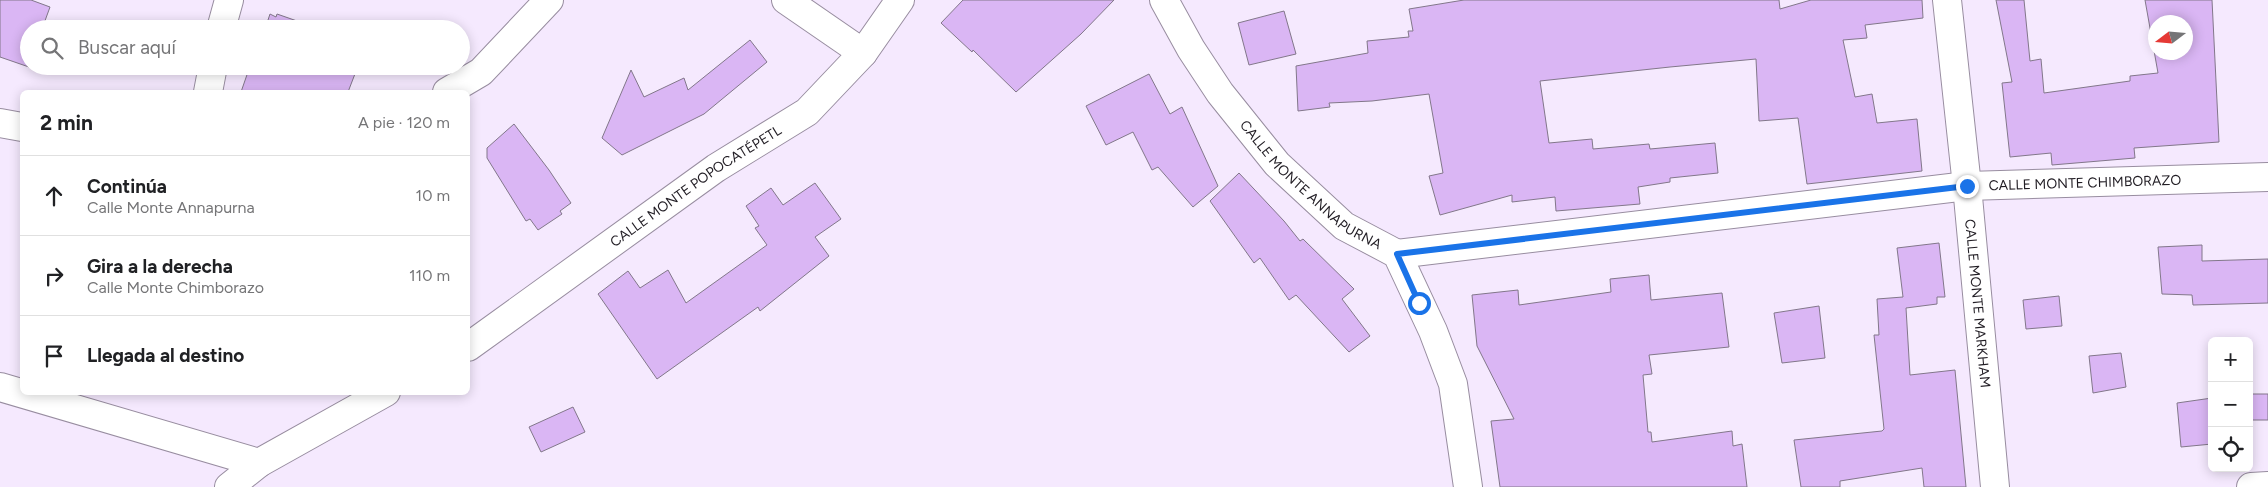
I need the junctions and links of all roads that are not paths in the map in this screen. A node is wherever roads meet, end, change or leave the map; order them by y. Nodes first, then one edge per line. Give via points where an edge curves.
1 (229, 0) edge
2 (549, 0) edge
3 (786, 0) edge
4 (900, 0) edge
5 (1164, 0) edge
6 (1947, 0) edge
7 (223, 20) edge
8 (863, 53) junction
9 (211, 75) edge
10 (208, 90) edge
11 (450, 90) edge
12 (0, 123) edge
13 (20, 128) edge
14 (2268, 178) edge
15 (1967, 186) junction
16 (1397, 254) junction
17 (470, 346) edge
18 (0, 387) edge
19 (20, 393) edge
20 (27, 395) edge
21 (381, 395) edge
22 (259, 463) junction
23 (2268, 486) edge
24 (229, 487) edge
25 (1468, 487) edge
26 (1995, 487) edge
27 (2251, 487) edge

1 - 7 street
2 - 11 street via 481,72
3 - 8 street
4 - 8 street, CALLE MONTE POPOCATÉPETL
5 - 16 street, CALLE MONTE ANNAPURNA via 1220,93 1277,164 1344,226
6 - 15 street, CALLE MONTE MARKHAM
8 - 17 street, CALLE MONTE POPOCATÉPETL via 807,112 716,168
9 - 10 street
12 - 13 street
14 - 15 street, CALLE MONTE CHIMBORAZO
15 - 16 street, CALLE MONTE CHIMBORAZO
15 - 26 street, CALLE MONTE MARKHAM
16 - 25 street, CALLE MONTE ANNAPURNA via 1454,384
18 - 19 street
20 - 22 street
21 - 22 street
22 - 24 street
23 - 27 street

